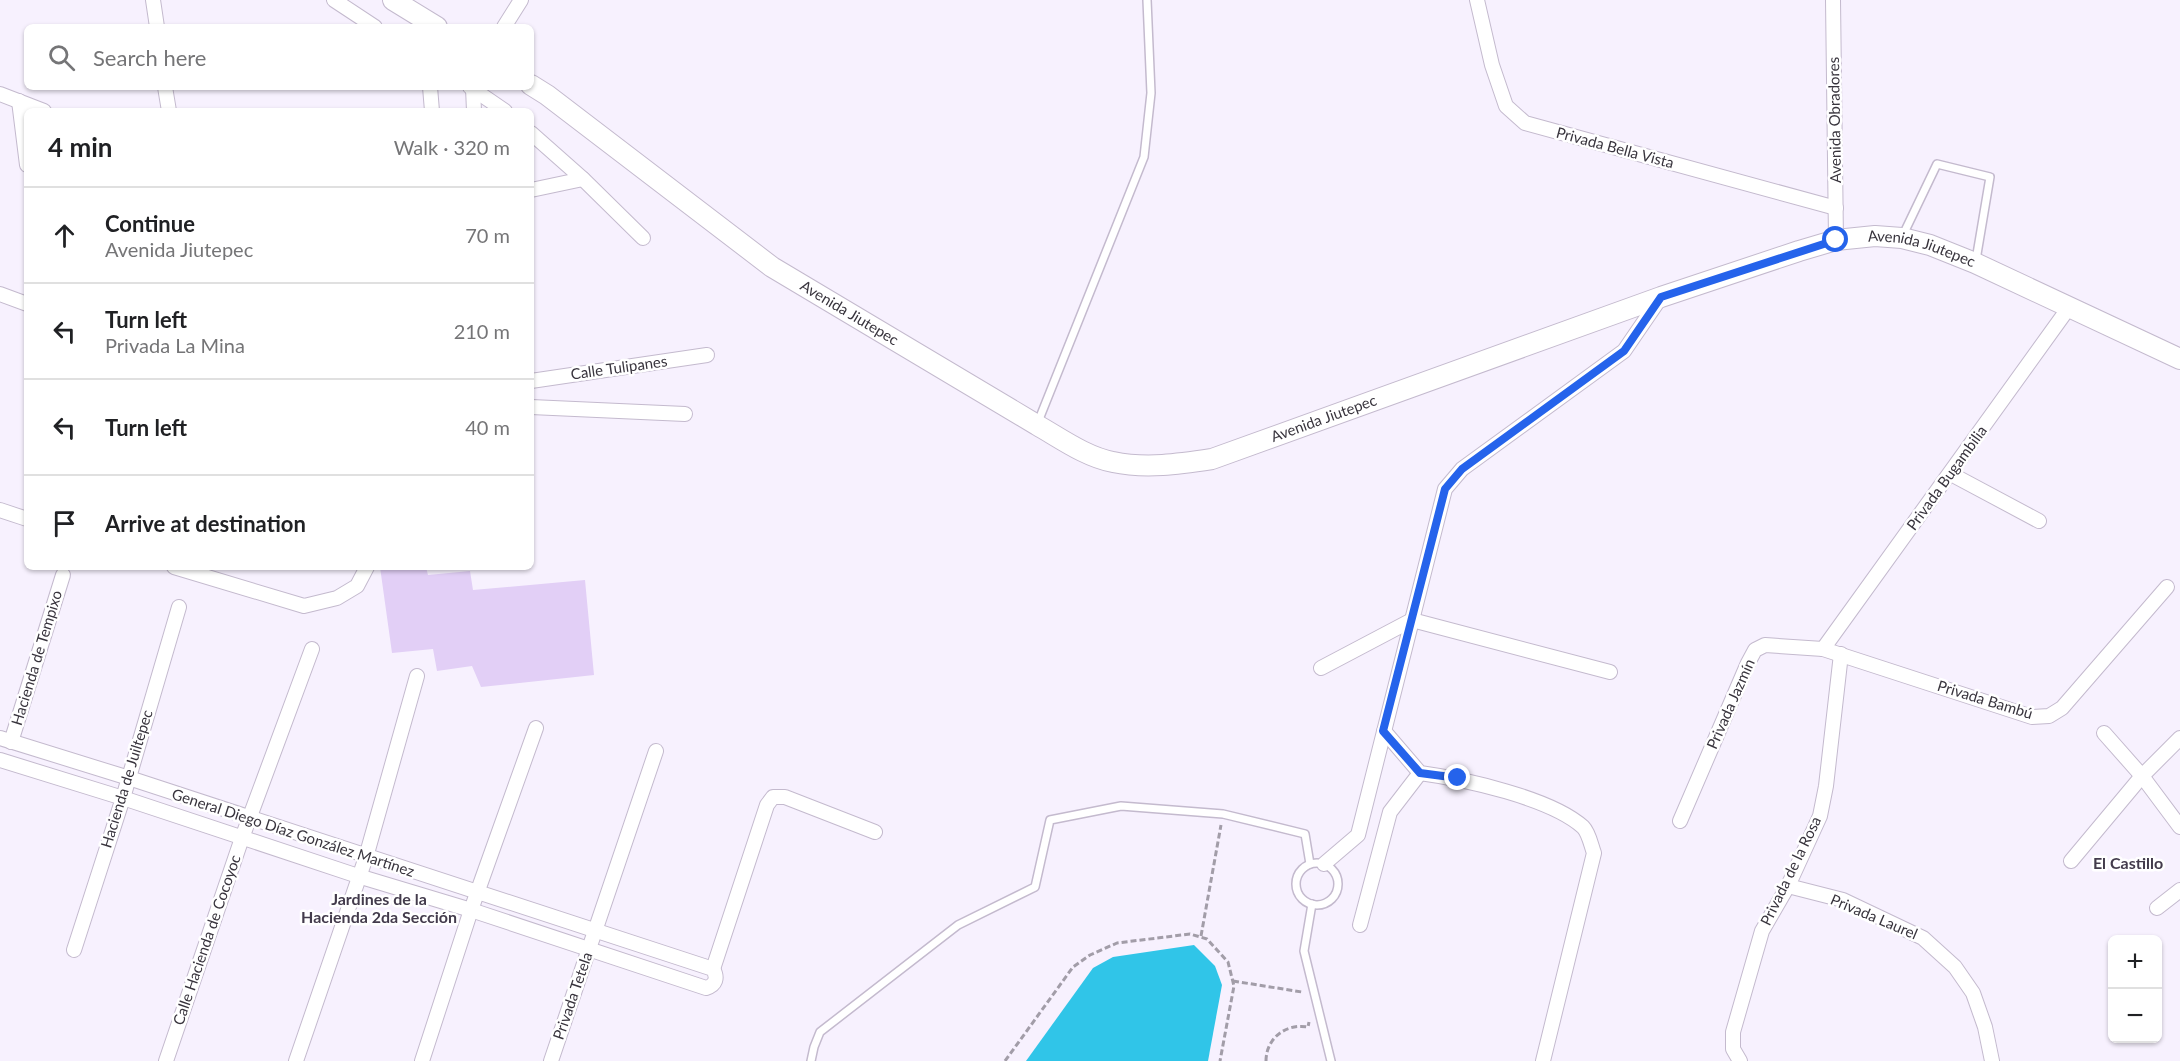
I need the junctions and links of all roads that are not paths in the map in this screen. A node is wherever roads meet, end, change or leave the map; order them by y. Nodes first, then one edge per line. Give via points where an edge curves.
1 (153, 0) edge
2 (334, 0) edge
3 (393, 0) edge
4 (521, 0) edge
5 (1147, 0) edge
6 (1477, 0) edge
7 (1833, 0) edge
8 (157, 24) edge
9 (370, 24) edge
10 (432, 24) edge
11 (506, 24) edge
12 (534, 87) edge
13 (166, 90) edge
14 (430, 90) edge
15 (471, 90) edge
16 (474, 90) edge
17 (0, 94) edge
18 (19, 101) junction
19 (36, 108) edge
20 (168, 108) edge
21 (432, 108) edge
22 (474, 108) edge
23 (501, 108) edge
24 (534, 136) edge
25 (24, 141) edge
26 (583, 179) junction
27 (534, 189) edge
28 (1836, 208) junction
29 (643, 238) dead end
30 (1902, 238) junction
31 (1836, 240) junction
32 (1975, 263) junction
33 (0, 294) edge
34 (1661, 297) junction
35 (24, 302) edge
36 (2070, 306) junction
37 (708, 356) dead end
38 (2180, 358) edge
39 (534, 381) edge
40 (534, 407) edge
41 (685, 414) dead end
42 (1037, 425) junction
43 (1951, 474) junction
44 (0, 510) edge
45 (24, 518) edge
46 (2039, 521) dead end
47 (184, 570) edge
48 (365, 570) edge
49 (63, 575) dead end
50 (2168, 587) dead end
51 (179, 607) dead end
52 (1412, 620) junction
53 (312, 649) dead end
54 (1823, 649) junction
55 (1841, 654) junction
56 (1321, 668) dead end
57 (1610, 672) dead end
58 (417, 676) dead end
59 (536, 728) dead end
60 (1383, 731) junction
61 (2104, 733) dead end
62 (2180, 738) edge
63 (5, 740) edge
64 (656, 752) dead end
65 (0, 760) edge
66 (1420, 773) junction
67 (2142, 776) junction
68 (129, 778) junction
69 (123, 798) junction
70 (250, 819) junction
71 (1680, 821) dead end
72 (2180, 827) edge
73 (875, 832) dead end
74 (242, 838) junction
75 (366, 857) junction
76 (2071, 861) dead end
77 (1317, 864) junction
78 (358, 876) junction
79 (1788, 886) junction
80 (2180, 890) edge
81 (477, 893) junction
82 (1312, 904) junction
83 (2157, 908) dead end
84 (471, 910) junction
85 (1360, 926) dead end
86 (596, 931) junction
87 (590, 948) junction
88 (74, 950) dead end
89 (713, 969) junction
90 (1736, 1055) edge
91 (166, 1061) edge
92 (296, 1061) edge
93 (422, 1061) edge
94 (551, 1061) edge
95 (812, 1061) edge
96 (1331, 1061) edge
97 (1543, 1061) edge
98 (1992, 1061) edge

1 - 8 street
2 - 9 street
3 - 10 main road
4 - 11 street
5 - 42 lane via 1151,93 1144,157
6 - 28 street, Privada Bella Vista via 1506,106 1525,123
7 - 28 street, Avenida Obradores
12 - 42 main road, Avenida Jiutepec via 772,267
13 - 20 street
14 - 21 street
15 - 22 street
16 - 23 street
17 - 18 street
18 - 19 street
18 - 25 street
24 - 26 street
26 - 27 street
26 - 29 street
28 - 31 street, Avenida Obradores
30 - 31 main road, Avenida Jiutepec
30 - 32 main road, Avenida Jiutepec
30 - 32 lane via 1937,164 1990,177
31 - 34 main road, Avenida Jiutepec
32 - 36 main road, Avenida Jiutepec
33 - 35 street
34 - 42 main road, Avenida Jiutepec via 1212,459 1167,466 1113,462 1077,448
34 - 52 street via 1624,351 1462,469 1445,489
36 - 38 main road, Avenida Jiutepec
36 - 43 street, Privada Bugambilia
37 - 39 street, Calle Tulipanes
40 - 41 street
43 - 46 street
43 - 54 street, Privada Bugambilia
44 - 45 street
47 - 48 street via 304,606 337,598 357,586
49 - 63 street, Hacienda de Tempixo
50 - 55 street, Privada Bambú via 2062,708 2049,716 2032,717
51 - 68 street, Hacienda de Juiltepec
52 - 56 street
52 - 57 street
52 - 60 street
53 - 70 street, Calle Hacienda de Cocoyoc
54 - 55 street, Privada Bambú
54 - 71 street, Privada Jazmín via 1765,645 1755,650
55 - 79 street, Privada de la Rosa via 1820,816
58 - 75 street
59 - 81 street
60 - 66 street
60 - 77 street via 1358,835
61 - 67 street
62 - 67 street
63 - 68 street, General Diego Díaz González Martínez
64 - 86 street, Privada Tetela
65 - 69 street, General Diego Díaz González Martínez
66 - 85 street via 1390,812
66 - 97 street via 1458,778 1555,808 1586,829 1594,853
67 - 72 street
67 - 76 street
68 - 69 street, Hacienda de Juiltepec
68 - 70 street, General Diego Díaz González Martínez
69 - 74 street, General Diego Díaz González Martínez
69 - 88 street, Hacienda de Juiltepec
70 - 74 street, Calle Hacienda de Cocoyoc
70 - 75 street, General Diego Díaz González Martínez
73 - 89 street via 785,797 773,797 767,805
74 - 78 street, General Diego Díaz González Martínez
74 - 91 street, Calle Hacienda de Cocoyoc
75 - 78 street
75 - 81 street, General Diego Díaz González Martínez
77 - 82 lane via 1299,873 1296,887 1303,900
77 - 82 lane via 1335,872 1337,891 1329,902
77 - 95 lane via 1305,834 1223,814 1121,806 1050,820 1035,887 958,926 820,1032
78 - 84 street, General Diego Díaz González Martínez
78 - 92 street
79 - 90 street, Privada de la Rosa via 1762,931 1733,1032
79 - 98 street, Privada Laurel via 1843,900 1923,938 1955,967 1973,993
80 - 83 street
81 - 84 street
81 - 86 street, General Diego Díaz González Martínez
82 - 96 lane via 1304,951
84 - 87 street, General Diego Díaz González Martínez
84 - 93 street
86 - 87 street, Privada Tetela
86 - 89 street, General Diego Díaz González Martínez
87 - 89 street, General Diego Díaz González Martínez via 706,987 716,981
87 - 94 street, Privada Tetela

